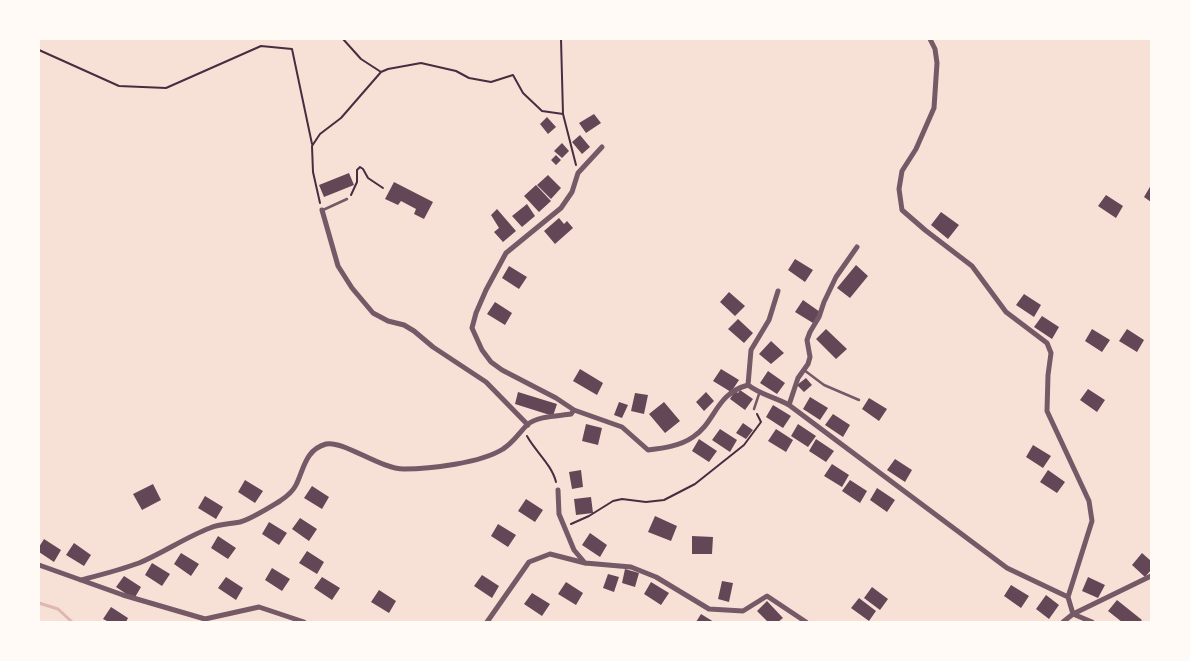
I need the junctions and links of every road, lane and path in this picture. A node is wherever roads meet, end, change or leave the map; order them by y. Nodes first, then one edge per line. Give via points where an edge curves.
1 (343, 39) edge
2 (561, 39) edge
3 (930, 39) edge
4 (39, 50) edge
5 (381, 72) junction
6 (563, 114) junction
7 (312, 146) junction
8 (602, 147) dead end
9 (578, 172) junction
10 (383, 188) dead end
11 (348, 199) joint
12 (322, 210) junction
13 (857, 247) dead end
14 (778, 291) dead end
15 (804, 370) junction
16 (748, 385) junction
17 (759, 394) junction
18 (859, 400) dead end
19 (789, 405) junction
20 (754, 409) joint
21 (574, 410) junction
22 (526, 427) junction
23 (558, 490) joint
24 (565, 527) junction
25 (585, 563) junction
26 (39, 566) edge
27 (1151, 576) edge
28 (81, 580) junction
29 (1068, 597) junction
30 (1073, 614) junction
31 (304, 622) edge
32 (487, 622) edge
33 (806, 622) edge
34 (1063, 622) edge
35 (1092, 622) edge

1 - 5 path via 361,59
2 - 6 path
3 - 29 street via 937,63 934,108 916,149 902,171 899,189 902,210 972,266 1006,312 1047,343 1051,353 1047,411 1089,501 1092,521
4 - 7 path via 119,86 166,88 261,46 292,49
5 - 6 path via 421,63 491,82 513,75 524,93 542,111
5 - 7 path
6 - 9 path
7 - 12 path via 313,172
8 - 9 street
9 - 21 street via 572,192 561,208 506,253 486,290 472,328 491,362
10 - 11 path via 368,178 360,167
11 - 12 lane
12 - 22 street via 338,266 373,313 414,331 486,382
13 - 15 street via 836,277 810,332 807,340 810,357
14 - 16 street via 769,320 751,350
15 - 18 lane via 824,385
15 - 19 street
16 - 17 street
16 - 21 street via 727,396 692,438 662,448 648,450 622,427
17 - 19 street
17 - 20 lane
19 - 29 street via 1007,568
20 - 24 path via 761,422 744,445 695,484 664,500 614,501
21 - 22 street via 571,414 535,420
22 - 23 path via 533,447 556,479
22 - 28 street via 503,450 490,456 427,468 384,466 335,444 326,444 307,457 296,485 280,501 242,521 211,527 139,562
23 - 24 street via 559,514
24 - 25 street via 574,550
25 - 32 street via 550,554 529,562
25 - 33 street via 631,567 656,577 709,609 743,611 767,596
26 - 28 street
27 - 30 street
28 - 31 street via 205,618 259,607
29 - 30 street
30 - 34 street
30 - 35 street

